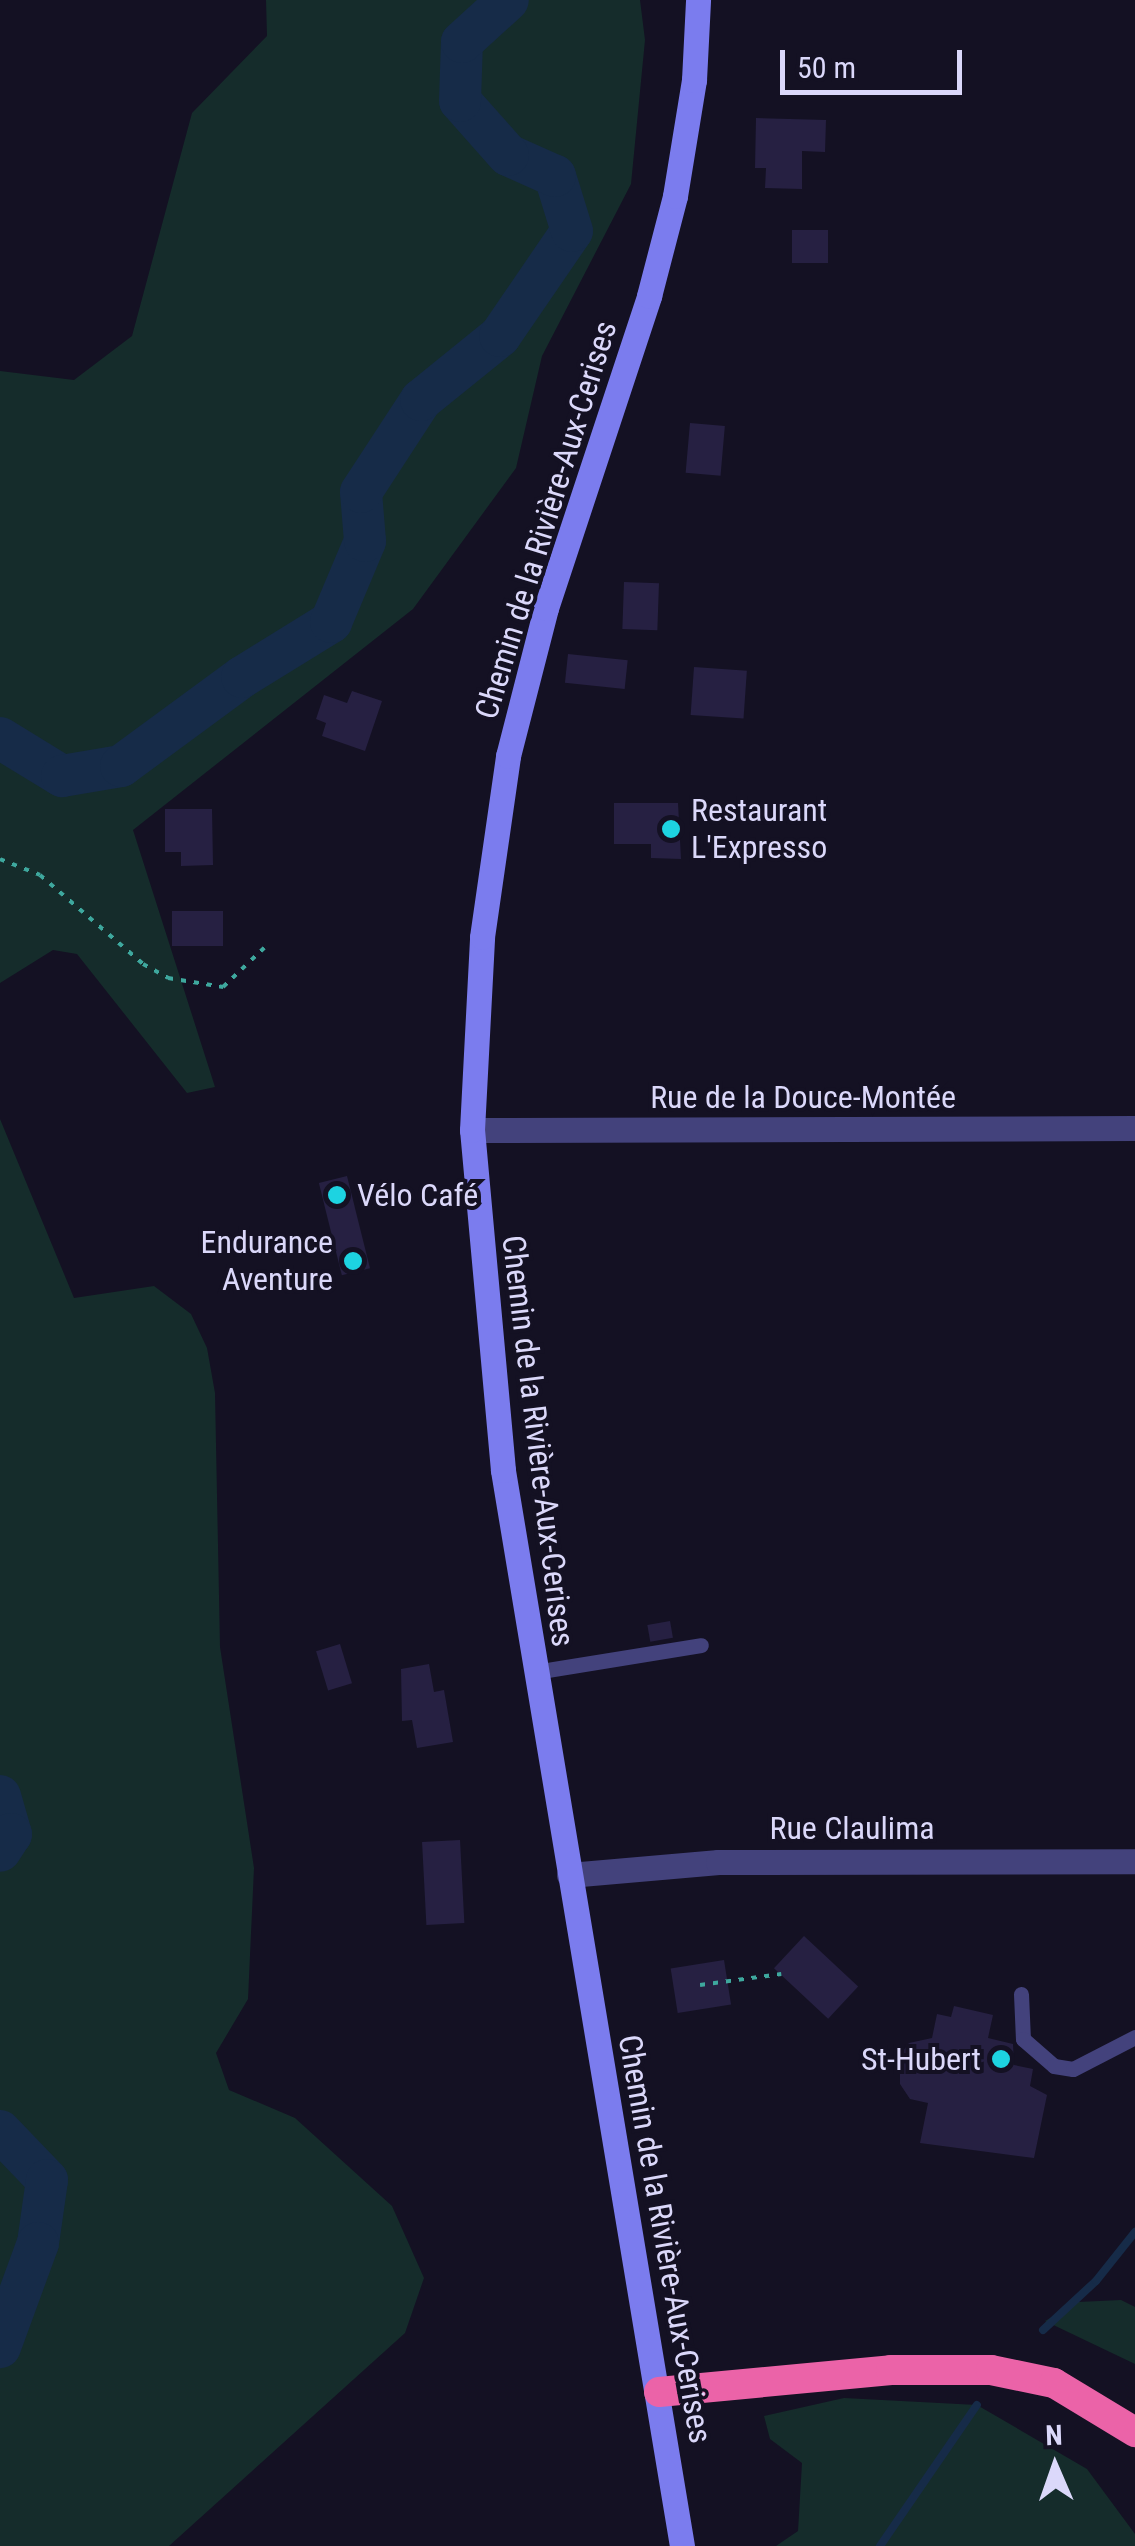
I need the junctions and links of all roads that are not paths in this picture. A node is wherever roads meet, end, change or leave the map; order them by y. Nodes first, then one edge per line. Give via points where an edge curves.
1 (698, 0) edge
2 (1135, 1128) edge
3 (472, 1130) junction
4 (701, 1645) dead end
5 (535, 1672) junction
6 (1135, 1861) edge
7 (569, 1875) junction
8 (1022, 1994) dead end
9 (1135, 2037) edge
10 (659, 2392) junction
11 (1135, 2432) edge
12 (682, 2546) edge

1 - 3 main road, Chemin de la Rivière-Aux-Cerises via 694,80 674,196 649,296 546,608 505,773 482,937
2 - 3 street, Rue de la Douce-Montée
3 - 5 main road, Chemin de la Rivière-Aux-Cerises via 501,1452
4 - 5 lane
5 - 7 main road, Chemin de la Rivière-Aux-Cerises
6 - 7 street, Rue Claulima via 737,1861
7 - 10 main road, Chemin de la Rivière-Aux-Cerises
8 - 9 lane via 1023,2039 1054,2066 1073,2069
10 - 11 highway via 891,2370 991,2370 1054,2383
10 - 12 main road, Chemin de la Rivière-Aux-Cerises

